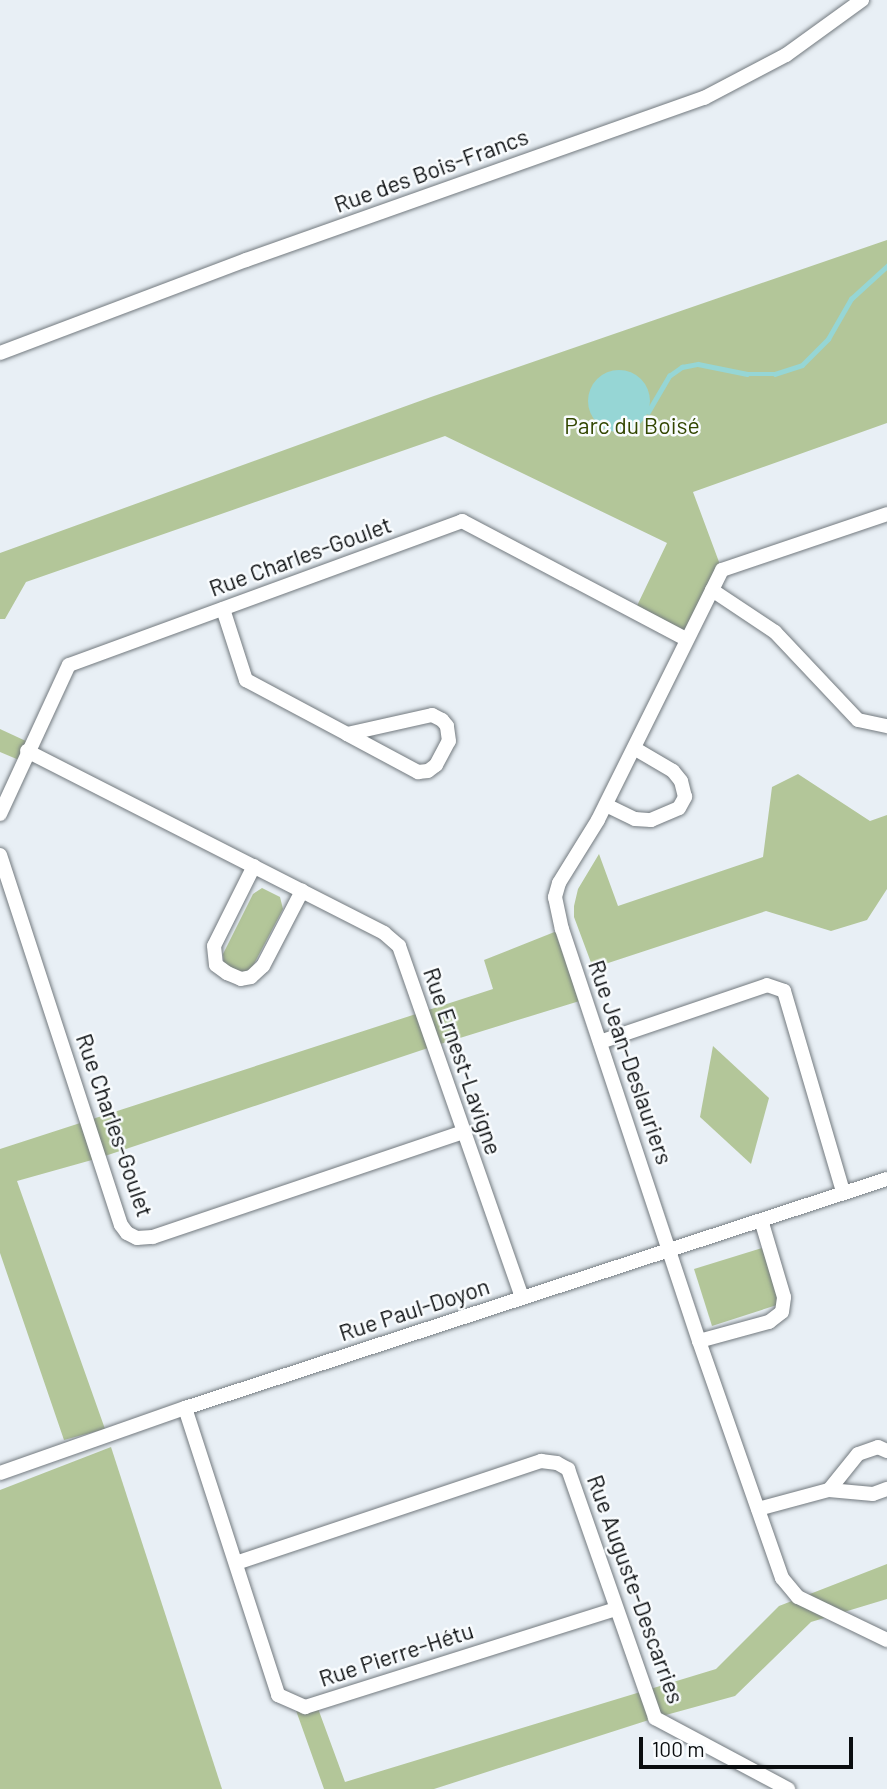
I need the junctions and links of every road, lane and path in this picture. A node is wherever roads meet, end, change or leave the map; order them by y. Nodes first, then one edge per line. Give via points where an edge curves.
1 (862, 0) edge
2 (0, 353) edge
3 (887, 514) edge
4 (712, 590) junction
5 (223, 609) junction
6 (686, 639) junction
7 (887, 726) edge
8 (347, 734) junction
9 (634, 748) junction
10 (27, 751) junction
11 (606, 805) junction
12 (0, 814) edge
13 (0, 855) edge
14 (254, 866) junction
15 (302, 891) junction
16 (600, 1042) junction
17 (464, 1132) junction
18 (887, 1179) edge
19 (843, 1192) junction
20 (761, 1220) junction
21 (670, 1247) junction
22 (522, 1297) junction
23 (699, 1341) junction
24 (185, 1408) junction
25 (887, 1451) edge
26 (0, 1473) edge
27 (887, 1489) edge
28 (829, 1490) junction
29 (758, 1509) junction
30 (236, 1563) junction
31 (616, 1609) junction
32 (887, 1640) edge
33 (788, 1789) edge

1 - 2 street, Rue des Bois-Francs via 786,55 704,97
3 - 4 street, Rue Jean-Deslauriers via 722,570
4 - 6 street, Rue Jean-Deslauriers
4 - 7 street via 775,632 858,720
5 - 6 street, Rue Charles-Goulet via 462,521
5 - 8 street via 246,680
5 - 10 street, Rue Charles-Goulet via 69,665
6 - 9 street, Rue Jean-Deslauriers
8 - 8 street via 418,772 436,765 449,741 442,720 432,715
9 - 11 street, Rue Jean-Deslauriers
9 - 11 street via 673,771 685,797 678,808 651,820
10 - 12 street, Rue Charles-Goulet
10 - 14 street, Rue Ernest-Lavigne
11 - 16 street, Rue Jean-Deslauriers via 555,897 559,922
13 - 17 street, Rue Charles-Goulet via 127,1233 136,1238 153,1237
14 - 15 street, Rue Ernest-Lavigne
14 - 15 street via 214,946 216,965 227,973 241,979 263,966
15 - 17 street, Rue Ernest-Lavigne via 384,933 399,946
16 - 19 street via 767,985 784,991
16 - 21 street, Rue Jean-Deslauriers
17 - 22 street, Rue Ernest-Lavigne
18 - 19 street, Rue Paul-Doyon
19 - 20 street, Rue Paul-Doyon
20 - 21 street, Rue Paul-Doyon
20 - 23 street via 784,1297 782,1311 769,1321
21 - 22 street, Rue Paul-Doyon
21 - 23 street, Rue Jean-Deslauriers
22 - 24 street, Rue Paul-Doyon
23 - 29 street, Rue Jean-Deslauriers
24 - 26 street, Rue Paul-Doyon
24 - 30 street, Rue Pierre-Hétu
25 - 28 street via 878,1447 858,1454
27 - 28 street via 873,1494
28 - 29 street
29 - 32 street, Rue Jean-Deslauriers via 782,1578 798,1597
30 - 31 street, Rue Pierre-Hétu via 278,1695 305,1707
30 - 31 street, Rue Auguste-Descarries via 541,1461 568,1469
31 - 33 street, Rue Auguste-Descarries via 655,1718

